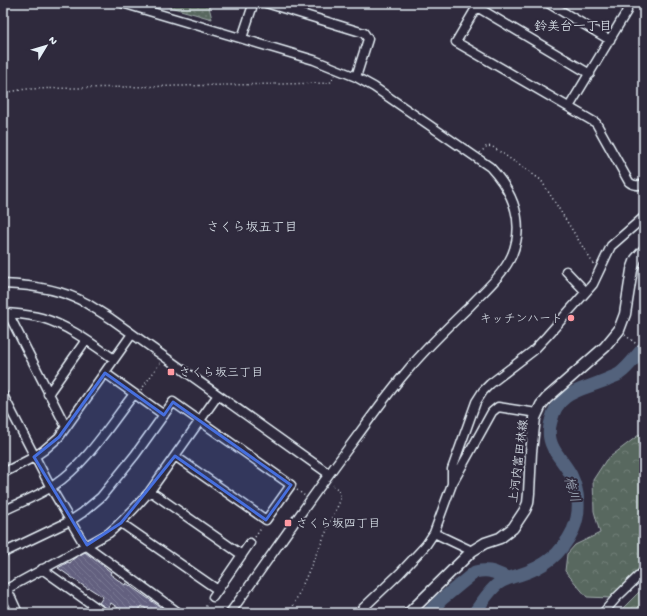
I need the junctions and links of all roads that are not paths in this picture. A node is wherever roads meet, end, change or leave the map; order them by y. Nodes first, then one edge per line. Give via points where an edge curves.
1 (122, 3) edge
2 (256, 3) edge
3 (266, 3) edge
4 (548, 3) edge
5 (624, 3) edge
6 (478, 5) edge
7 (242, 38) junction
8 (610, 40) junction
9 (590, 74) junction
10 (356, 77) junction
11 (569, 108) junction
12 (644, 184) edge
13 (644, 217) edge
14 (644, 250) edge
15 (566, 270) dead end
16 (3, 284) edge
17 (586, 292) junction
18 (132, 334) junction
19 (86, 340) junction
20 (114, 359) junction
21 (105, 373) junction
22 (48, 394) junction
23 (3, 395) edge
24 (135, 395) junction
25 (218, 395) junction
26 (536, 413) junction
27 (164, 416) junction
28 (200, 421) junction
29 (66, 428) junction
30 (175, 456) junction
31 (34, 457) junction
32 (3, 473) edge
33 (327, 477) junction
34 (452, 484) junction
35 (51, 488) junction
36 (150, 491) junction
37 (3, 511) edge
38 (70, 521) junction
39 (122, 523) junction
40 (434, 533) junction
41 (250, 543) road end
42 (87, 546) junction
43 (472, 551) junction
44 (3, 553) edge
45 (242, 555) junction
46 (42, 569) junction
47 (644, 572) edge
48 (5, 590) edge
49 (18, 613) edge
50 (104, 613) edge
51 (178, 613) edge
52 (230, 613) edge
53 (358, 613) edge
54 (410, 613) edge
55 (603, 613) edge

1 - 7 street
2 - 7 street via 253,5
3 - 10 street via 364,33 368,39
4 - 8 street
5 - 8 street via 627,11
6 - 9 street
6 - 11 street via 456,42
7 - 10 street via 314,60
8 - 9 street
9 - 11 street
10 - 33 street via 490,167 500,178 513,202 518,228 512,254 500,275 406,371
11 - 12 street via 596,123 629,182 638,186
13 - 17 street via 611,246 593,284
14 - 26 main road, 上河内富田林線 via 632,270 625,314 619,330 605,347 547,398
15 - 17 street
16 - 18 street via 47,288 68,295 86,303
17 - 34 street via 533,351 483,391 476,402 452,469
18 - 20 street
18 - 25 street
19 - 20 street
19 - 22 street
19 - 22 street via 71,330 42,318 8,313
20 - 21 street
21 - 24 street
21 - 29 street
22 - 29 street
23 - 31 street
24 - 27 street
24 - 35 street via 79,465
25 - 28 street
25 - 33 street
26 - 34 street via 498,407 492,412
26 - 43 main road, 上河内富田林線 via 528,503 525,510 507,534
27 - 28 street via 173,402
27 - 38 street via 101,497
28 - 30 street
28 - 30 street via 291,485 266,520
29 - 31 street
30 - 36 street
31 - 32 street
31 - 35 street
33 - 52 street
34 - 40 street
35 - 37 street
35 - 38 street
36 - 39 street
36 - 45 street
38 - 42 street
38 - 44 street
39 - 42 street
39 - 45 street via 216,593
40 - 43 street
40 - 53 street via 415,558
41 - 45 street
42 - 46 street
42 - 51 street
43 - 54 main road, 上河内富田林線
46 - 48 street
46 - 50 street
47 - 55 street via 616,597
48 - 49 street

